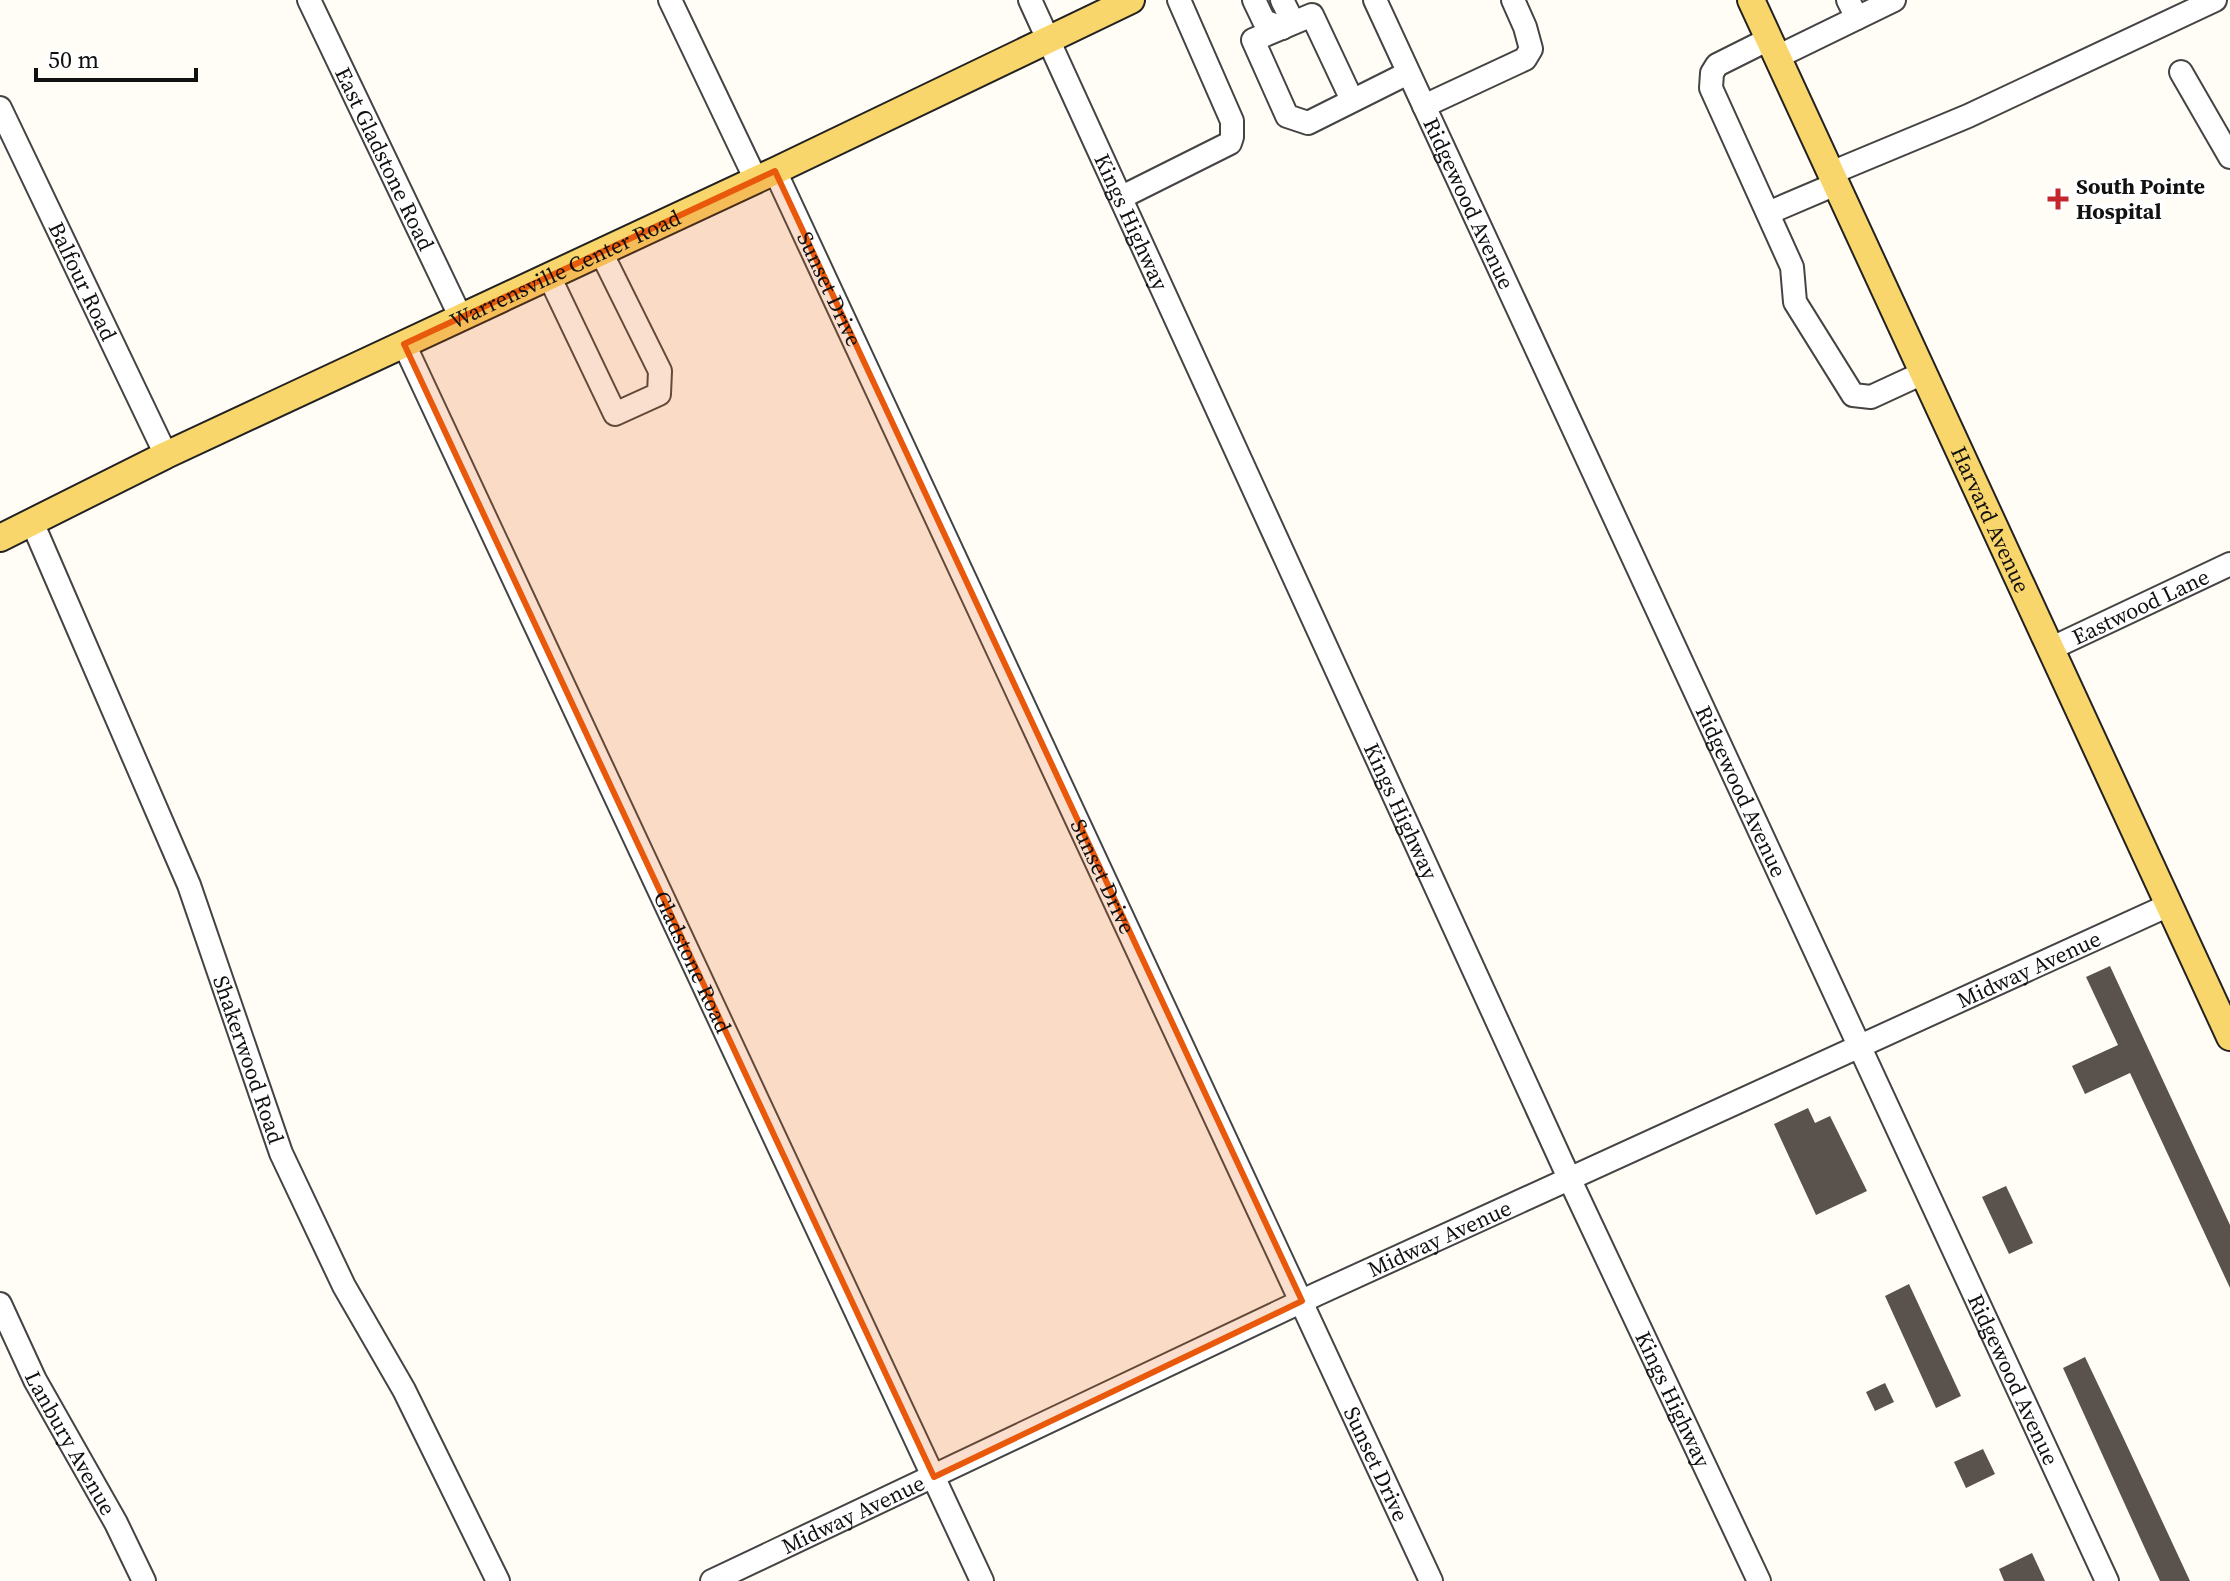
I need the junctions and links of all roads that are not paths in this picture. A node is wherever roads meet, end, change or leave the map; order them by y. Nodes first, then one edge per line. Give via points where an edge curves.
1 (309, 0) edge
2 (670, 0) edge
3 (1030, 0) edge
4 (1131, 0) edge
5 (1179, 0) edge
6 (1254, 0) edge
7 (1282, 0) edge
8 (1375, 0) edge
9 (1513, 0) edge
10 (1751, 0) edge
11 (1894, 0) edge
12 (2215, 0) edge
13 (1854, 6) edge
14 (1282, 28) junction
15 (1048, 38) junction
16 (1773, 48) junction
17 (2181, 72) dead end
18 (1408, 73) junction
19 (1352, 100) junction
20 (1424, 106) junction
21 (0, 108) edge
22 (2230, 157) edge
23 (765, 176) junction
24 (1833, 178) junction
25 (1122, 197) junction
26 (1768, 213) junction
27 (601, 252) junction
28 (549, 276) junction
29 (461, 318) junction
30 (404, 344) junction
31 (1923, 373) junction
32 (166, 455) junction
33 (32, 522) junction
34 (0, 538) edge
35 (2230, 564) edge
36 (2050, 649) junction
37 (2169, 905) junction
38 (2230, 1037) edge
39 (1860, 1046) junction
40 (1569, 1178) junction
41 (1302, 1301) junction
42 (0, 1304) edge
43 (934, 1477) junction
44 (144, 1581) edge
45 (498, 1581) edge
46 (712, 1581) edge
47 (982, 1581) edge
48 (1431, 1581) edge
49 (1759, 1581) edge
50 (2107, 1581) edge

1 - 29 street, East Gladstone Road
2 - 23 street, Sunset Drive
3 - 15 street, Kings Highway
4 - 15 main road, Warrensville Center Road
5 - 25 street via 1232,121 1232,137 1230,143
6 - 14 street via 1264,21
7 - 14 street via 1289,14
8 - 18 street, Ridgewood Avenue
9 - 20 street via 1531,49 1525,59
10 - 16 main road, Harvard Avenue
11 - 13 street
12 - 24 street
13 - 16 street
14 - 19 street via 1312,15
14 - 19 street via 1253,40 1287,116 1308,123
15 - 23 main road, Warrensville Center Road
15 - 25 street, Kings Highway
16 - 24 main road, Harvard Avenue
16 - 26 street via 1717,65 1711,88
17 - 22 street
18 - 19 street
18 - 20 street, Ridgewood Avenue
20 - 39 street, Ridgewood Avenue
21 - 32 street, Balfour Road
23 - 27 main road, Warrensville Center Road
23 - 41 street, Sunset Drive
24 - 26 street
24 - 31 main road, Harvard Avenue
25 - 40 street, Kings Highway
26 - 31 street via 1792,267 1795,302 1853,395 1871,397
27 - 28 main road, Warrensville Center Road
27 - 28 street via 660,371 659,394 615,414
28 - 29 main road, Warrensville Center Road
29 - 30 main road, Warrensville Center Road
30 - 32 main road, Warrensville Center Road
30 - 43 street, Gladstone Road
31 - 36 main road, Harvard Avenue
32 - 33 main road, Warrensville Center Road
33 - 34 main road, Warrensville Center Road
33 - 45 street, Shakerwood Road via 189,885 281,1153
35 - 36 street, Eastwood Lane
36 - 37 main road, Harvard Avenue
37 - 38 main road, Harvard Avenue
37 - 39 street, Midway Avenue
39 - 40 street, Midway Avenue
39 - 50 street, Ridgewood Avenue
40 - 41 street, Midway Avenue
40 - 49 street, Kings Highway
41 - 43 street, Midway Avenue
41 - 48 street, Sunset Drive
42 - 44 street, Lanbury Avenue via 35,1380
43 - 46 street, Midway Avenue
43 - 47 street, Gladstone Road

